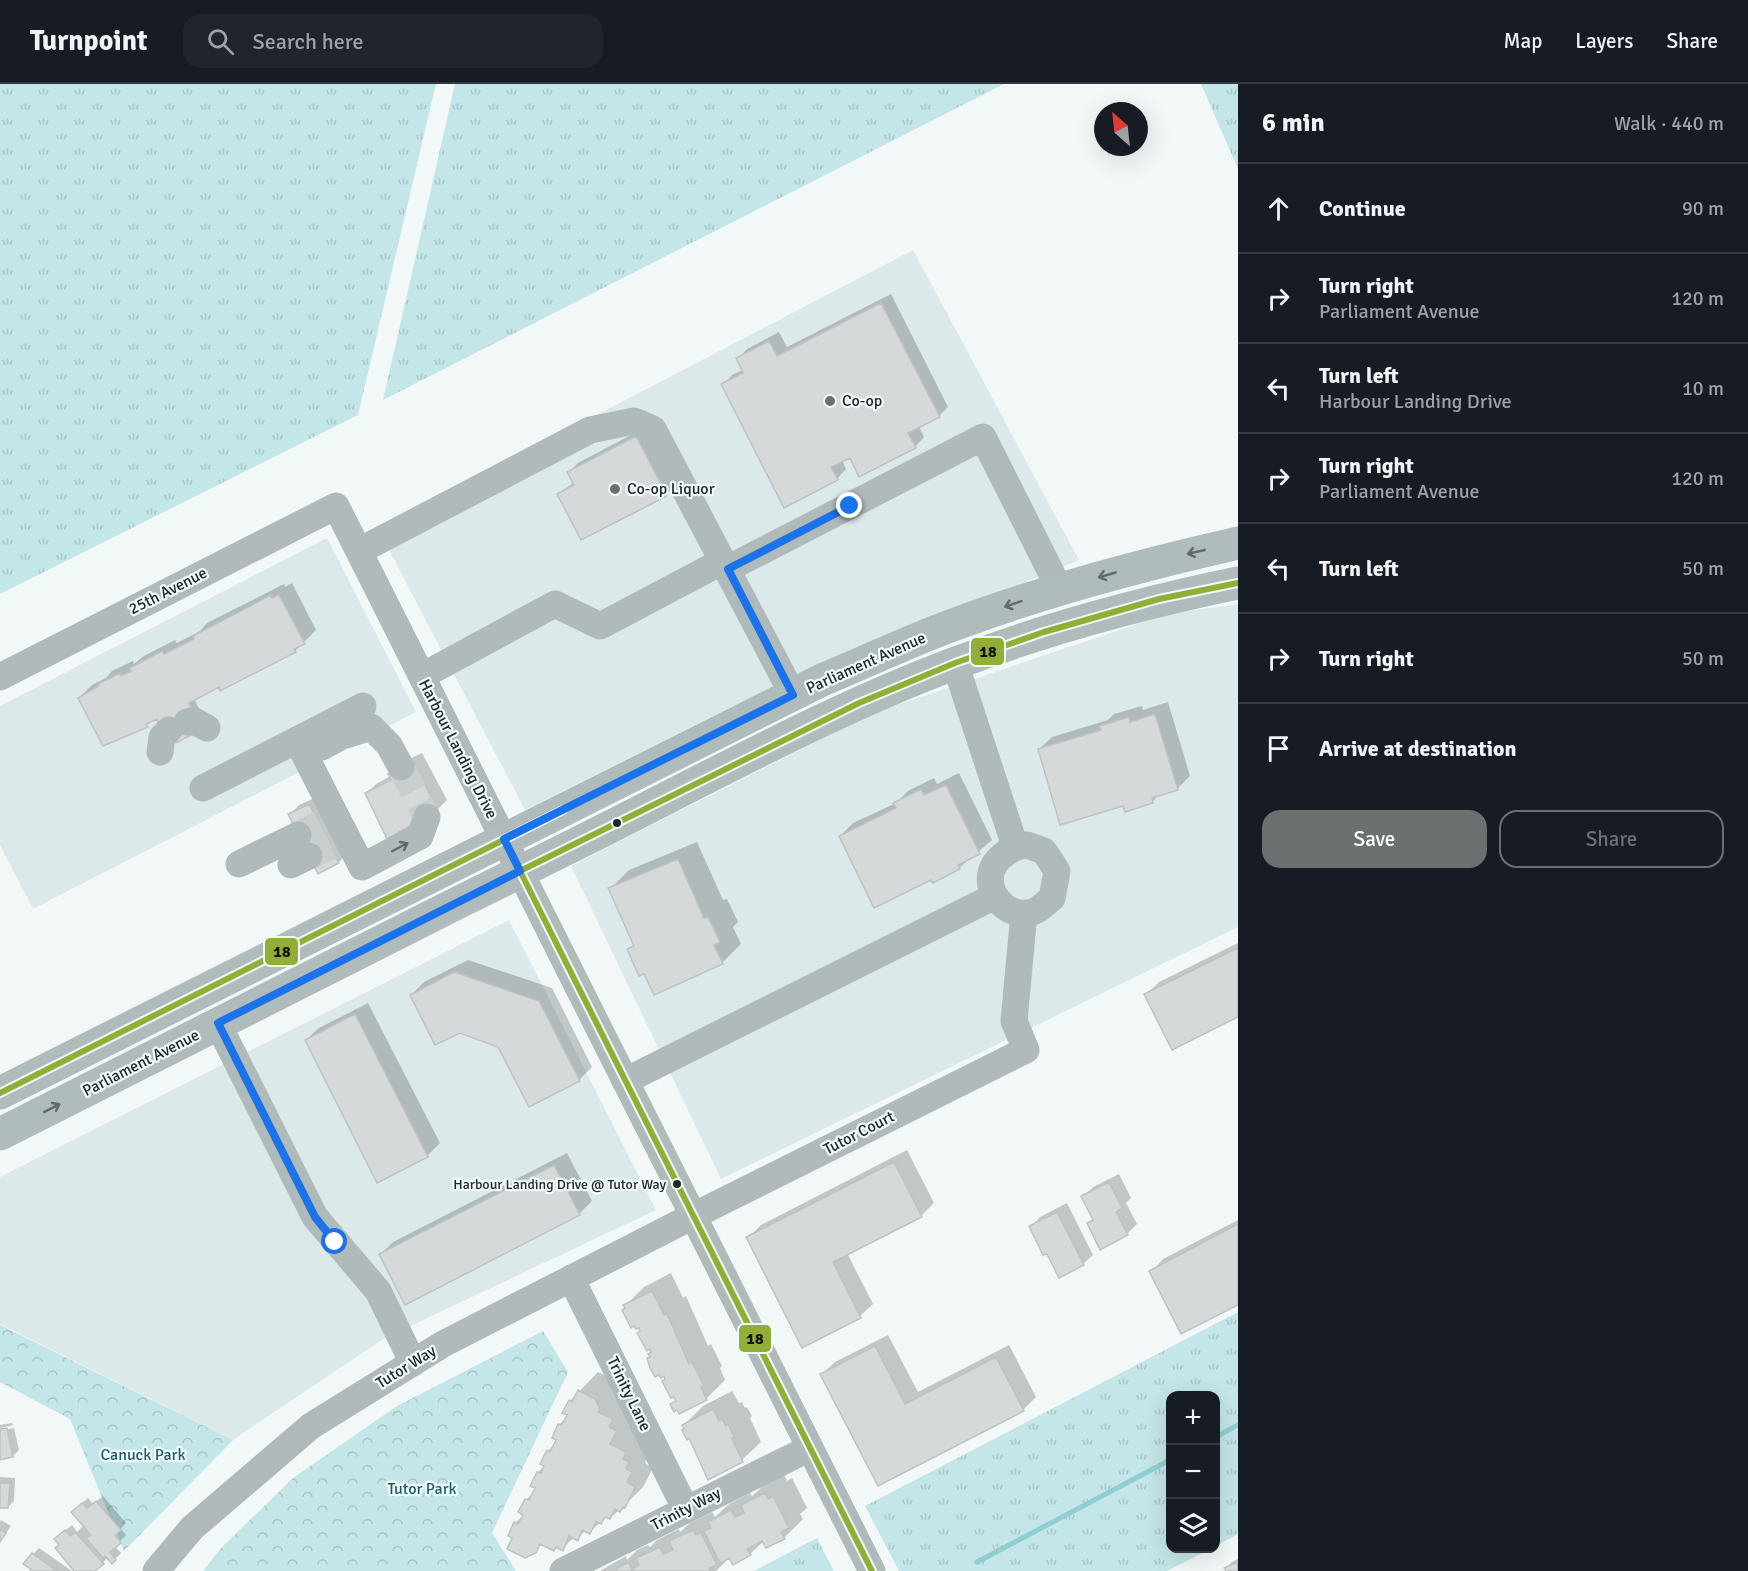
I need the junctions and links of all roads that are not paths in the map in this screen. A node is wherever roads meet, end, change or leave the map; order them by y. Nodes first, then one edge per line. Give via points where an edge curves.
1 (336, 506) joint
2 (1238, 543) edge
3 (359, 551) junction
4 (725, 565) junction
5 (1238, 583) edge
6 (1059, 588) junction
7 (954, 663) junction
8 (422, 676) junction
9 (0, 677) edge
10 (793, 695) junction
11 (363, 706) dead end
12 (301, 748) junction
13 (401, 767) tunnel mouth
14 (203, 788) dead end
15 (427, 817) dead end
16 (504, 839) junction
17 (319, 840) junction
18 (1015, 846) junction
19 (239, 864) dead end
20 (520, 871) junction
21 (994, 897) junction
22 (1024, 913) junction
23 (218, 1023) junction
24 (625, 1081) junction
25 (0, 1094) edge
26 (0, 1134) edge
27 (693, 1216) junction
28 (572, 1278) junction
29 (413, 1363) junction
30 (810, 1448) junction
31 (686, 1510) junction
32 (156, 1571) edge
33 (563, 1571) edge
34 (872, 1571) edge

1 - 3 street, Harbour Landing Drive
1 - 9 street, 25th Avenue
2 -> 6 main road, Parliament Avenue
3 - 4 street via 590,430 634,421 653,429
3 - 8 street, Harbour Landing Drive
4 - 6 street via 983,437
4 - 8 street via 600,626 555,604
4 - 10 street
5 - 7 main road, Parliament Avenue via 1113,612
6 -> 10 main road, Parliament Avenue via 953,625
7 - 18 street
7 - 20 main road, Parliament Avenue via 859,703
8 - 16 street, Harbour Landing Drive
10 - 16 main road, Parliament Avenue
11 - 12 street
12 - 13 street via 370,727 389,745
12 - 14 street
12 - 17 street
17 -> 15 street via 362,867 420,836
16 - 20 street, Harbour Landing Drive
16 - 25 main road, Parliament Avenue
17 - 19 street
18 - 21 street via 993,864 990,880
18 - 22 street via 1027,844 1044,851 1057,871 1052,898 1036,911
20 - 23 main road, Parliament Avenue
20 - 24 street, Harbour Landing Drive
21 - 22 street via 1005,907
21 - 24 street
22 - 27 street, Tutor Court via 1014,1021 1026,1050
26 -> 23 main road, Parliament Avenue
23 - 29 street via 315,1217 378,1291
24 - 27 street, Harbour Landing Drive
27 - 28 street, Tutor Way
27 - 30 street, Harbour Landing Drive
28 - 29 street, Tutor Way
28 - 31 street, Trinity Lane
29 - 32 street, Tutor Way via 311,1426 192,1528
30 - 31 street, Trinity Way
30 - 34 street, Harbour Landing Drive
31 - 33 street, Trinity Way

